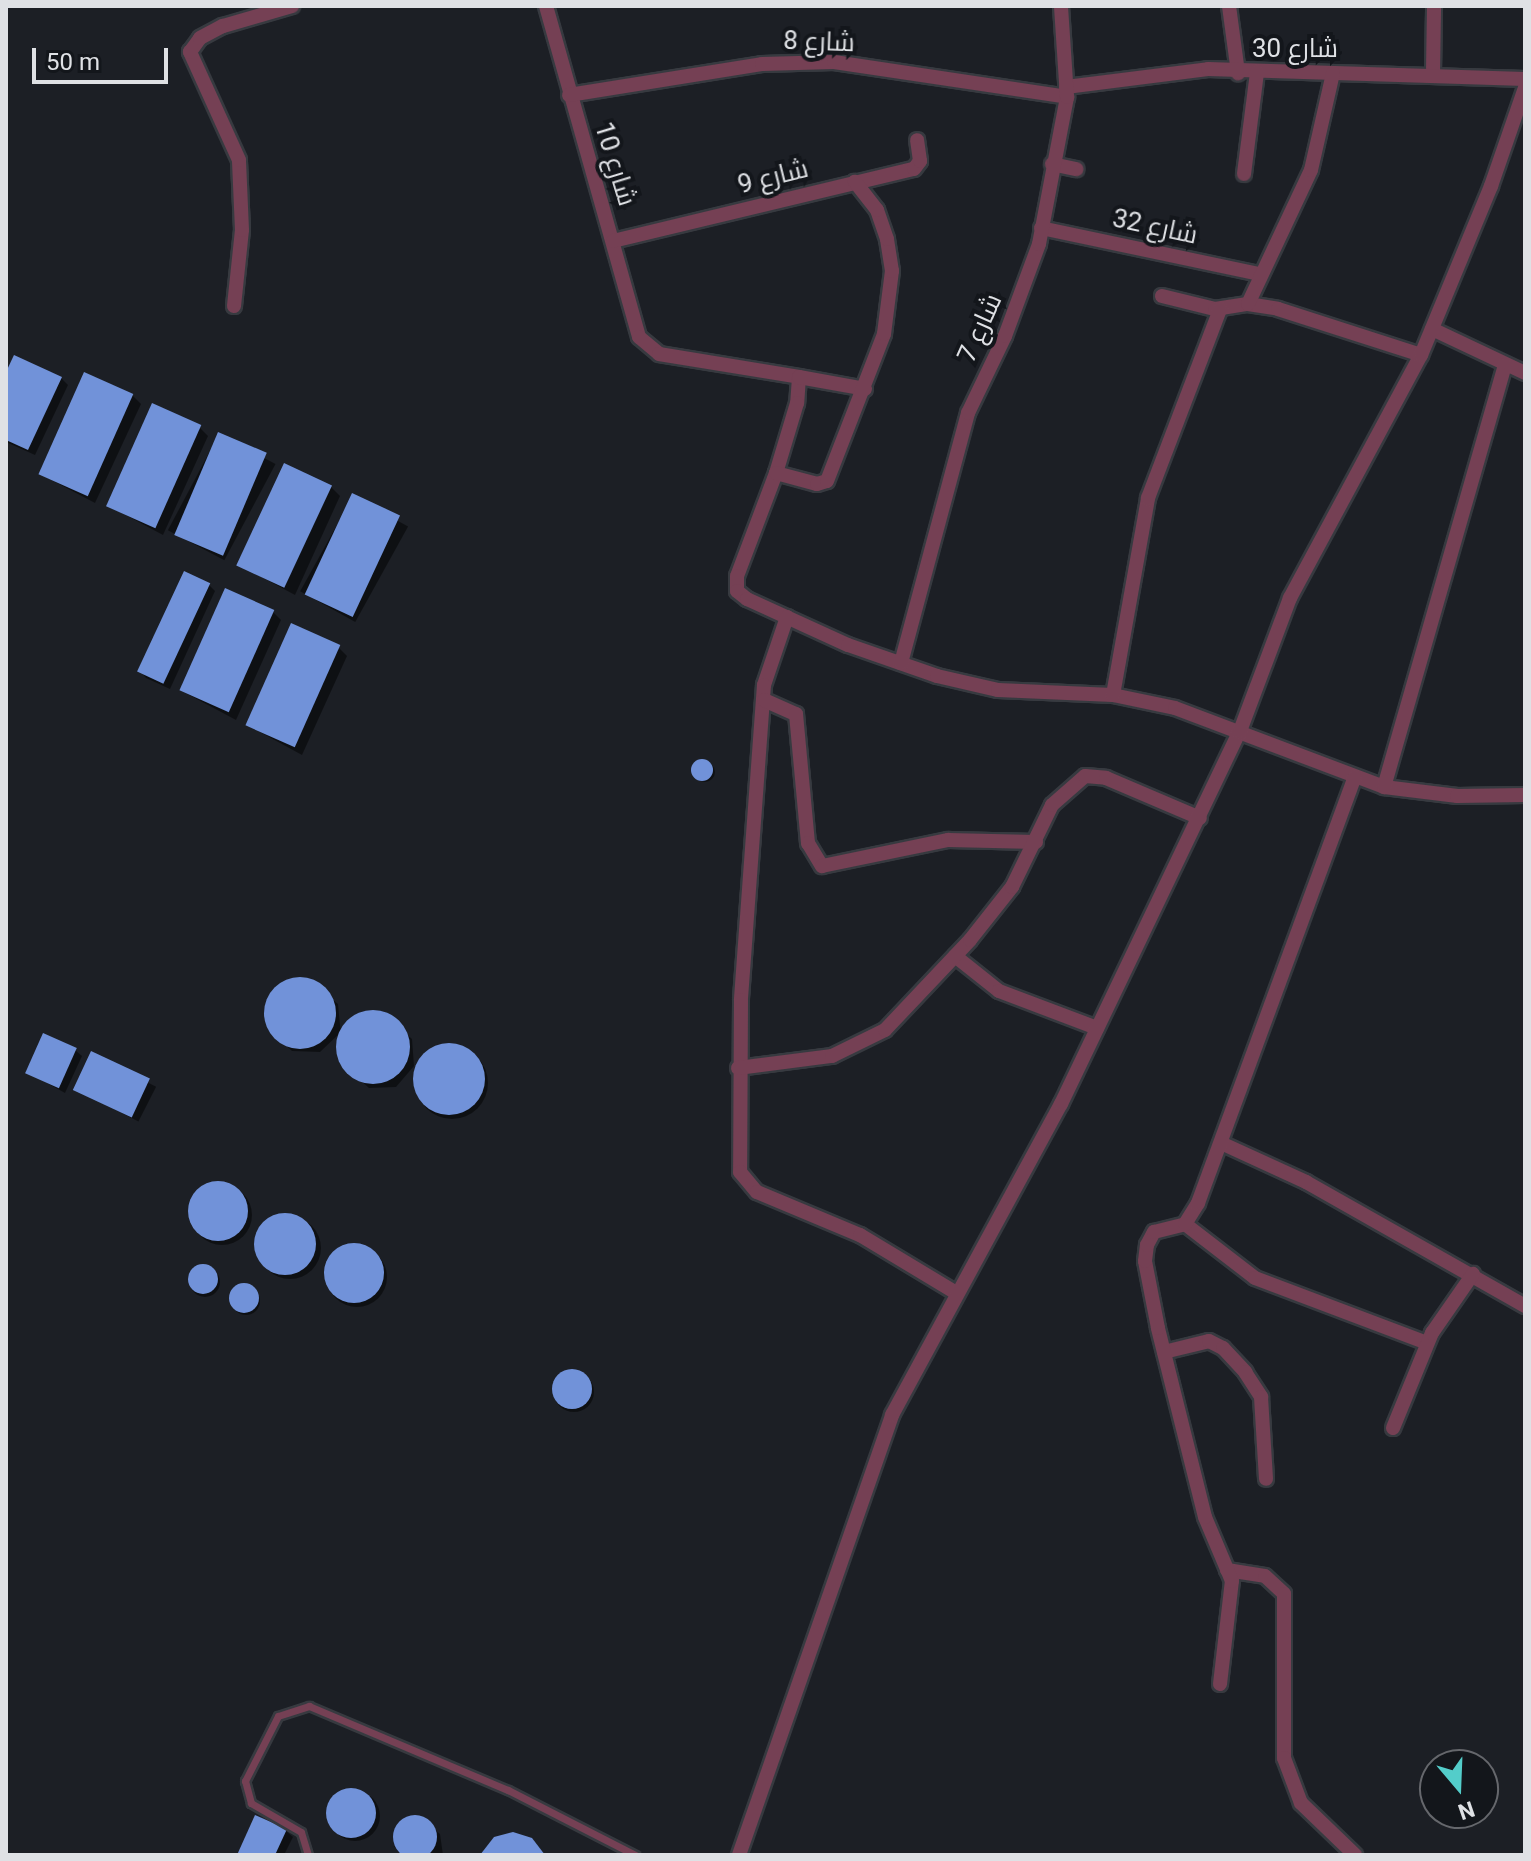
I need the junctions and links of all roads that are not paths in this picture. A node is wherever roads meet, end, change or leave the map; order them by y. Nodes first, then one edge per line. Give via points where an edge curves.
1 (292, 6) edge
2 (546, 6) edge
3 (1061, 6) edge
4 (1229, 6) edge
5 (1434, 6) edge
6 (1257, 72) junction
7 (1238, 73) junction
8 (1333, 73) junction
9 (1433, 73) junction
10 (1525, 79) edge
11 (1525, 88) edge
12 (1066, 92) junction
13 (569, 95) junction
14 (917, 140) dead end
15 (1052, 164) junction
16 (1076, 169) dead end
17 (1244, 174) dead end
18 (855, 182) junction
19 (1041, 228) junction
20 (613, 241) junction
21 (1259, 274) junction
22 (1162, 296) dead end
23 (1248, 304) junction
24 (234, 306) dead end
25 (1220, 309) junction
26 (1432, 329) junction
27 (1421, 355) junction
28 (1505, 365) junction
29 (1525, 373) edge
30 (799, 377) junction
31 (865, 389) junction
32 (776, 473) junction
33 (787, 617) junction
34 (901, 663) junction
35 (1113, 695) junction
36 (764, 700) junction
37 (1240, 731) junction
38 (1355, 777) junction
39 (1384, 787) junction
40 (1525, 795) edge
41 (1200, 818) junction
42 (1036, 842) junction
43 (955, 956) junction
44 (1097, 1028) junction
45 (738, 1068) junction
46 (1221, 1143) junction
47 (1185, 1224) junction
48 (1473, 1274) junction
49 (956, 1293) junction
50 (1525, 1306) edge
51 (1427, 1343) junction
52 (1164, 1352) junction
53 (1393, 1428) dead end
54 (1266, 1479) dead end
55 (1227, 1570) junction
56 (1220, 1684) dead end
57 (308, 1855) edge
58 (635, 1855) edge
59 (739, 1855) edge
60 (1355, 1855) edge

1 - 24 street via 223,26 200,38 190,52 239,160 242,230
2 - 13 street, شارع 10
3 - 12 street, شارع 7
4 - 7 street
5 - 9 street
6 - 7 street, شارع 30
6 - 8 street, شارع 30
6 - 17 street
7 - 12 street, شارع 30 via 1208,69
8 - 9 street, شارع 30
8 - 21 street via 1311,170
9 - 10 street, شارع 30
11 - 26 street
12 - 13 street, شارع 8 via 834,62 762,64
12 - 15 street, شارع 7
13 - 20 street, شارع 10
14 - 18 street, شارع 9 via 917,167
15 - 16 street
15 - 19 street, شارع 7
18 - 20 street, شارع 9
18 - 31 street via 877,210 892,271 884,334
19 - 21 street, شارع 32
19 - 34 street, شارع 7 via 1021,296 968,413
20 - 30 street, شارع 10 via 639,337 659,354
21 - 23 street
22 - 25 street
23 - 25 street
23 - 27 street via 1338,325
25 - 35 street via 1148,498
26 - 27 street
26 - 28 street
27 - 37 street via 1290,598
28 - 29 street
28 - 39 street
30 - 31 street
30 - 32 street via 797,403
31 - 32 street via 827,481 817,484
32 - 33 street via 735,585 747,599
33 - 34 street
33 - 36 street via 767,665
34 - 35 street via 998,690
35 - 37 street via 1175,708
36 - 42 street via 796,714 808,843 822,866 948,840
36 - 45 street
37 - 38 street
37 - 41 street
38 - 39 street
38 - 46 street
39 - 40 street via 1457,796
41 - 42 street via 1106,778 1085,776 1052,805
41 - 44 street
42 - 43 street via 1012,887
43 - 44 street via 999,991
43 - 45 street via 885,1030 858,1045 808,1063
44 - 49 street
45 - 49 street via 738,1161 745,1183 792,1210 860,1235
46 - 47 street
46 - 48 street via 1306,1182
47 - 51 street via 1255,1278
47 - 52 street via 1154,1232 1147,1245 1145,1261
48 - 50 street
48 - 51 street
49 - 59 street via 921,1354 875,1458
51 - 53 street
52 - 54 street via 1209,1341 1245,1372 1261,1397
52 - 55 street via 1205,1517
55 - 56 street via 1232,1604
55 - 60 street via 1265,1576 1284,1594 1284,1758 1301,1803
57 - 58 lane via 301,1832 251,1803 245,1781 278,1716 309,1706 508,1790

